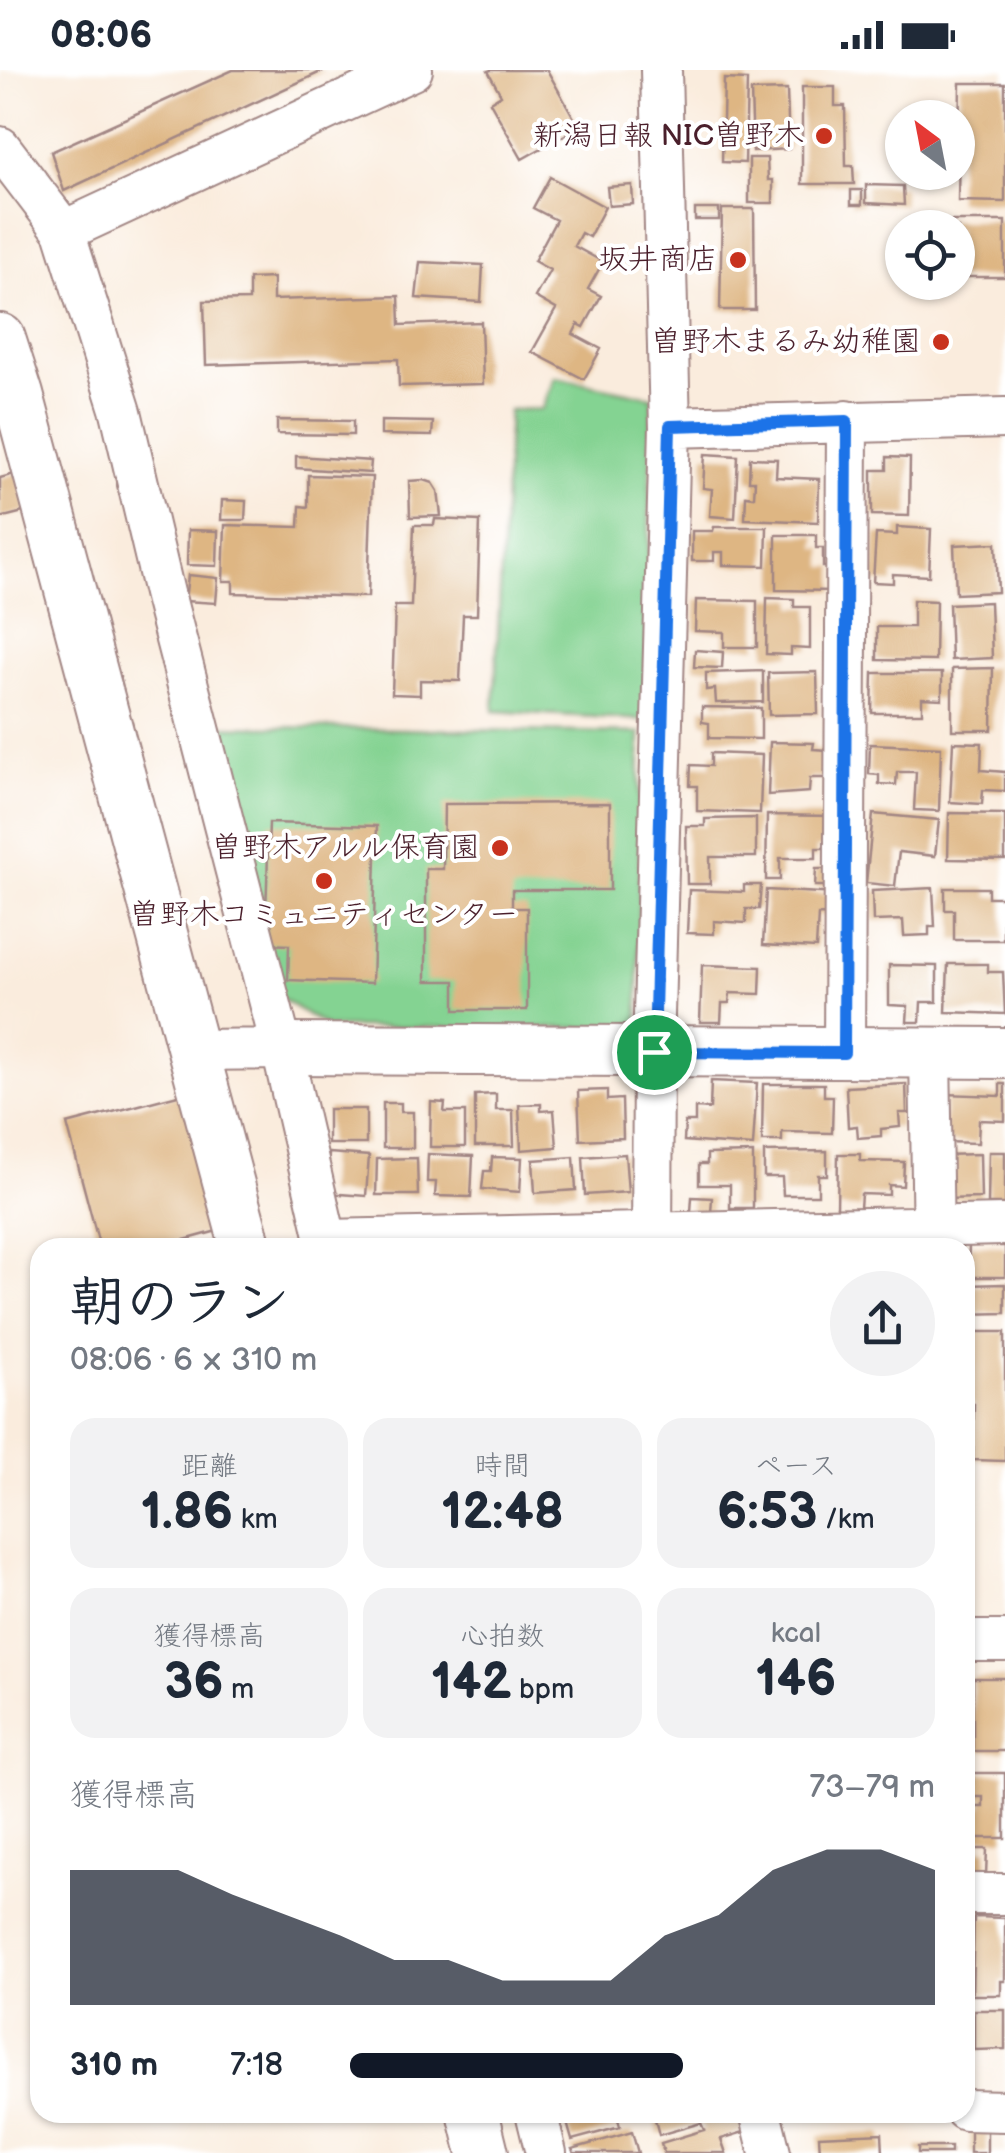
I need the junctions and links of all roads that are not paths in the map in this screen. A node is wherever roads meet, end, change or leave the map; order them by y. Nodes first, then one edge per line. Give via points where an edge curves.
1 (412, 70) edge
2 (661, 70) edge
3 (0, 147) edge
4 (64, 231) junction
5 (0, 339) edge
6 (1005, 418) edge
7 (847, 421) junction
8 (670, 426) junction
9 (282, 1049) junction
10 (191, 1050) junction
11 (930, 1050) junction
12 (654, 1052) junction
13 (844, 1053) junction
14 (1005, 1053) edge
15 (1005, 1225) edge
16 (933, 1236) edge
17 (243, 1238) edge
18 (326, 1238) edge
19 (652, 1238) edge
20 (746, 1238) edge
21 (975, 1641) edge
22 (1005, 1641) edge
23 (975, 1894) edge
24 (1005, 1894) edge
25 (975, 2110) edge
26 (1005, 2111) edge
27 (476, 2123) edge
28 (539, 2123) edge
29 (763, 2123) edge
30 (484, 2153) edge
31 (546, 2153) edge
32 (770, 2153) edge

1 - 4 street
2 - 8 street
3 - 4 street
4 - 9 street via 121,412
5 - 10 street
6 - 7 street
7 - 8 street
7 - 13 street
8 - 12 street
9 - 10 street
9 - 12 street
9 - 18 street
10 - 17 street
11 - 13 street
11 - 14 street
11 - 16 street
12 - 13 street
12 - 19 street
15 - 16 street
16 - 20 street
21 - 22 street
23 - 24 street
25 - 26 street
27 - 30 street
28 - 31 street
29 - 32 street

